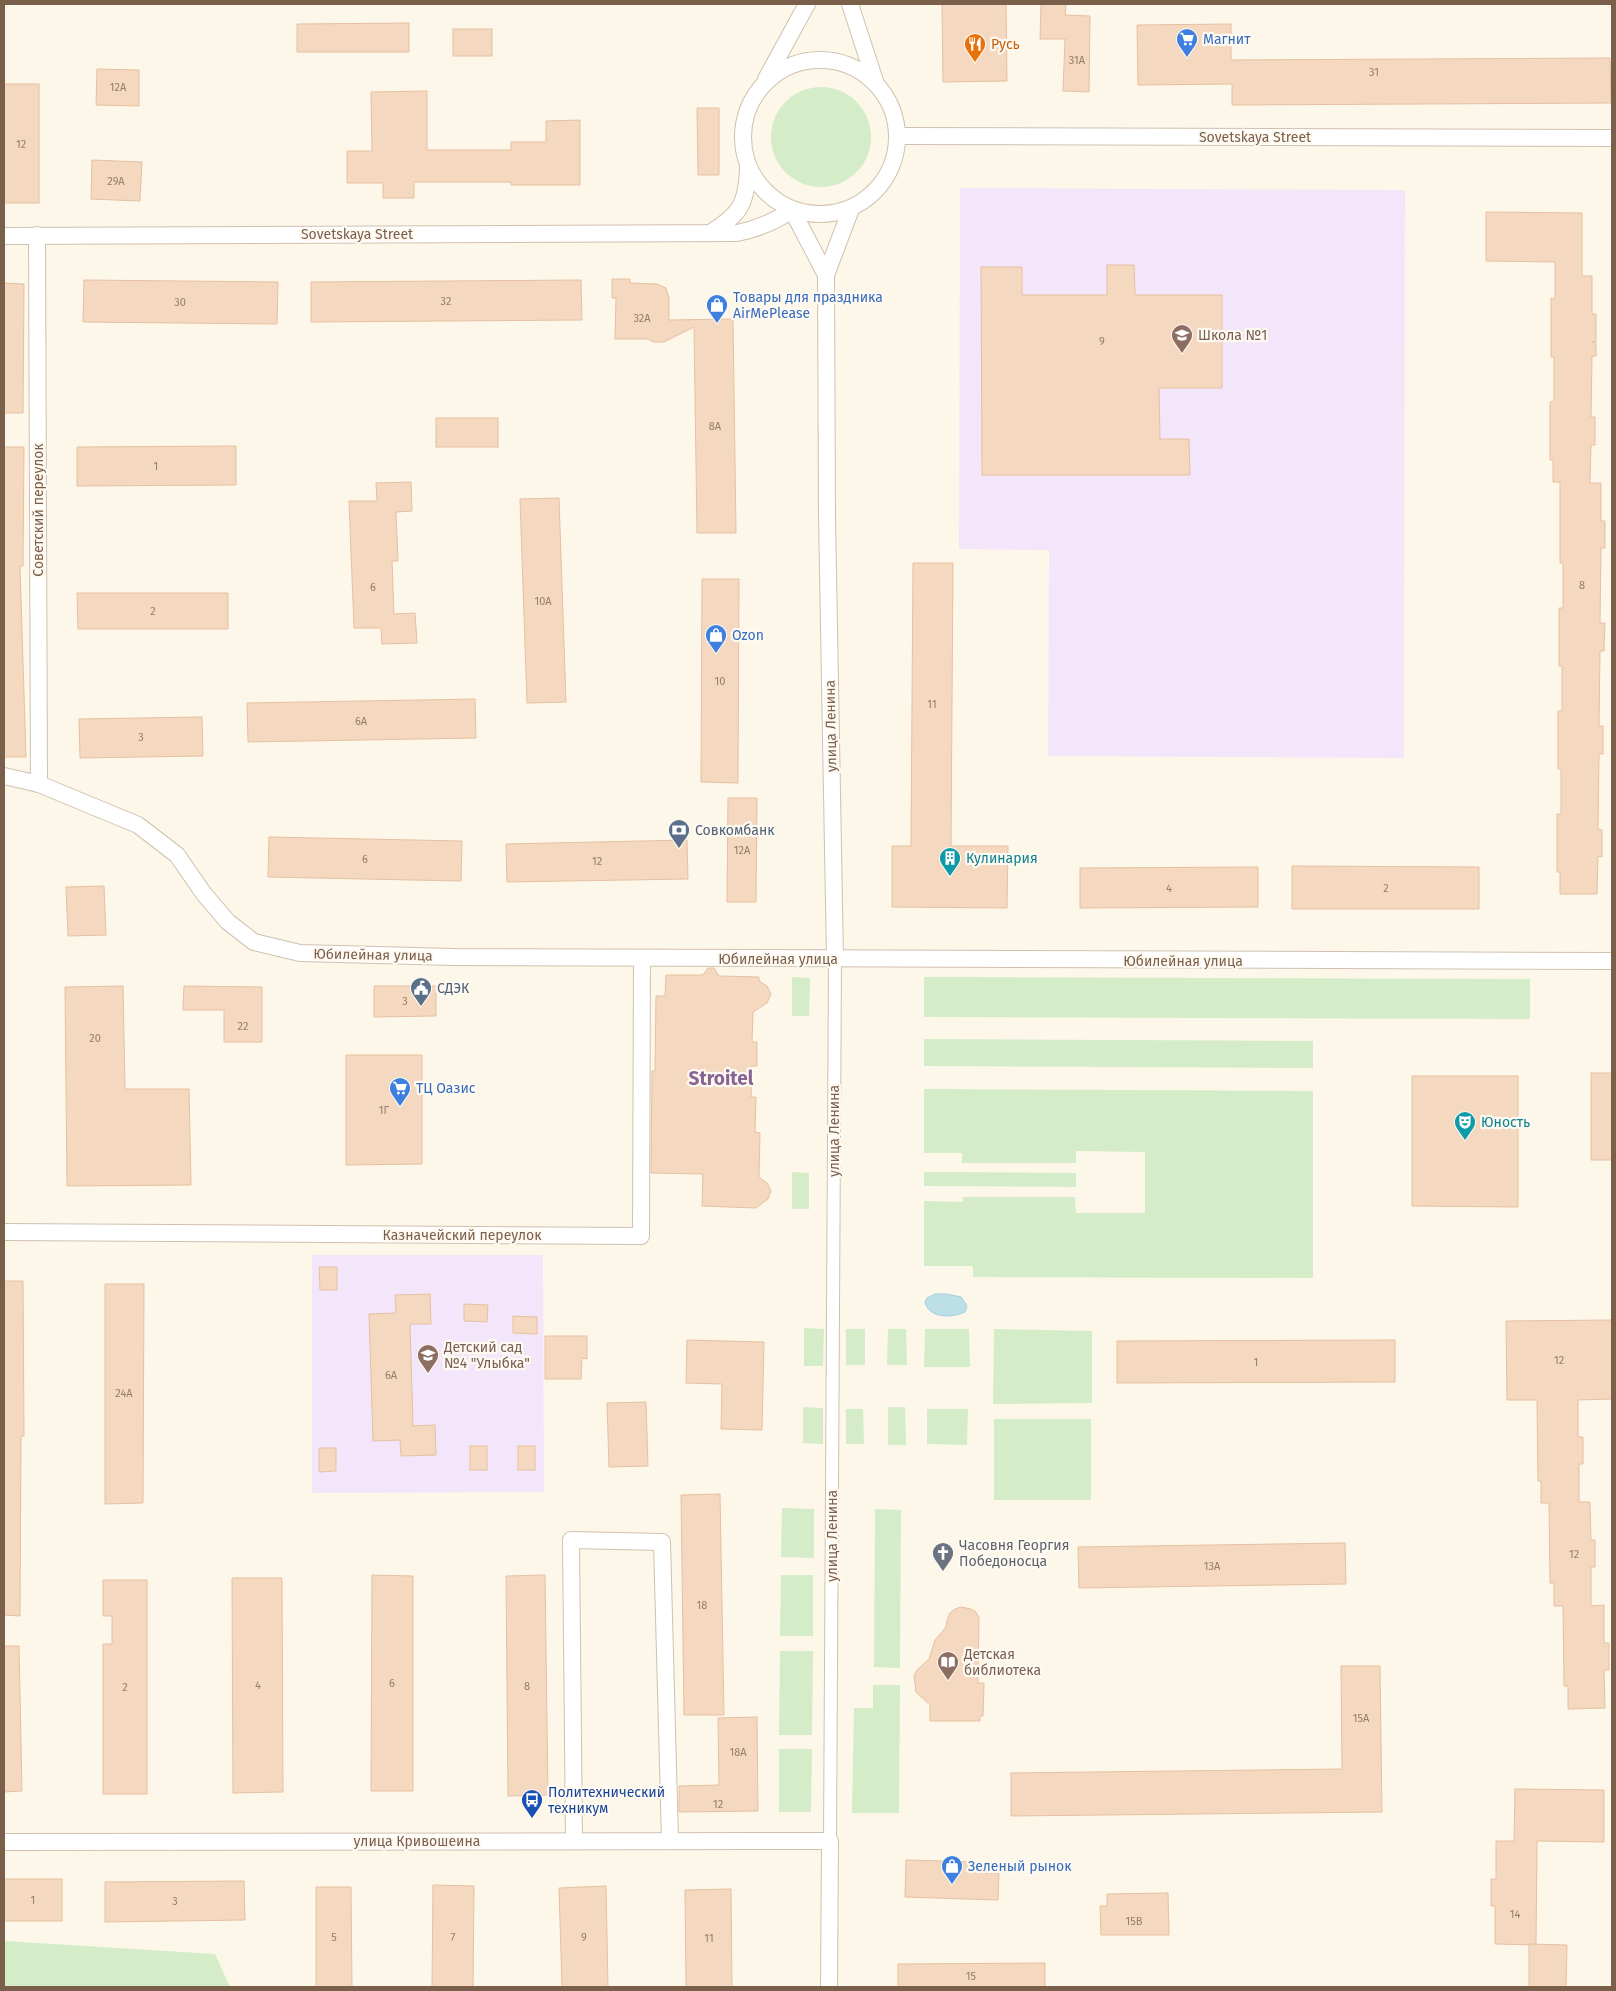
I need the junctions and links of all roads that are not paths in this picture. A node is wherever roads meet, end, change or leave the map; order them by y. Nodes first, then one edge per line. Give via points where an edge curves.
1 (807, 4) edge
2 (850, 4) edge
3 (875, 81) junction
4 (765, 82) junction
5 (898, 136) junction
6 (1612, 138) edge
7 (748, 168) junction
8 (851, 209) junction
9 (792, 210) junction
10 (710, 233) junction
11 (4, 236) edge
12 (37, 236) junction
13 (826, 275) junction
14 (4, 776) edge
15 (39, 784) junction
16 (642, 958) junction
17 (835, 959) junction
18 (1612, 961) edge
19 (4, 1232) edge
20 (574, 1841) junction
21 (670, 1841) junction
22 (830, 1841) junction
23 (4, 1842) edge
24 (829, 1987) edge

1 - 4 street
2 - 3 street
3 - 4 street via 849,64 820,59 790,65
3 - 5 street via 892,106
4 - 7 street via 748,107 742,138
5 - 6 street, Sovetskaya Street
5 - 8 street via 893,166 876,191
7 - 9 street via 766,194
7 - 10 street via 747,190 739,209 728,222
8 - 9 street via 822,215
8 - 13 street
9 - 10 street, Sovetskaya Street via 757,229
9 - 13 street
10 - 12 street, Sovetskaya Street
11 - 12 street, Sovetskaya Street
12 - 15 street, Советский переулок
13 - 17 street, улица Ленина
14 - 15 street, Юбилейная улица
15 - 16 street, Юбилейная улица via 138,825 177,855 222,915 254,942 300,953 333,955
16 - 17 street, Юбилейная улица
16 - 19 street, Казначейский переулок via 641,1236
17 - 18 street, Юбилейная улица
17 - 22 street, улица Ленина
20 - 21 street, улица Кривошеина
20 - 21 street via 570,1540 662,1542
20 - 23 street, улица Кривошеина
21 - 22 street, улица Кривошеина
22 - 24 street, улица Ленина

